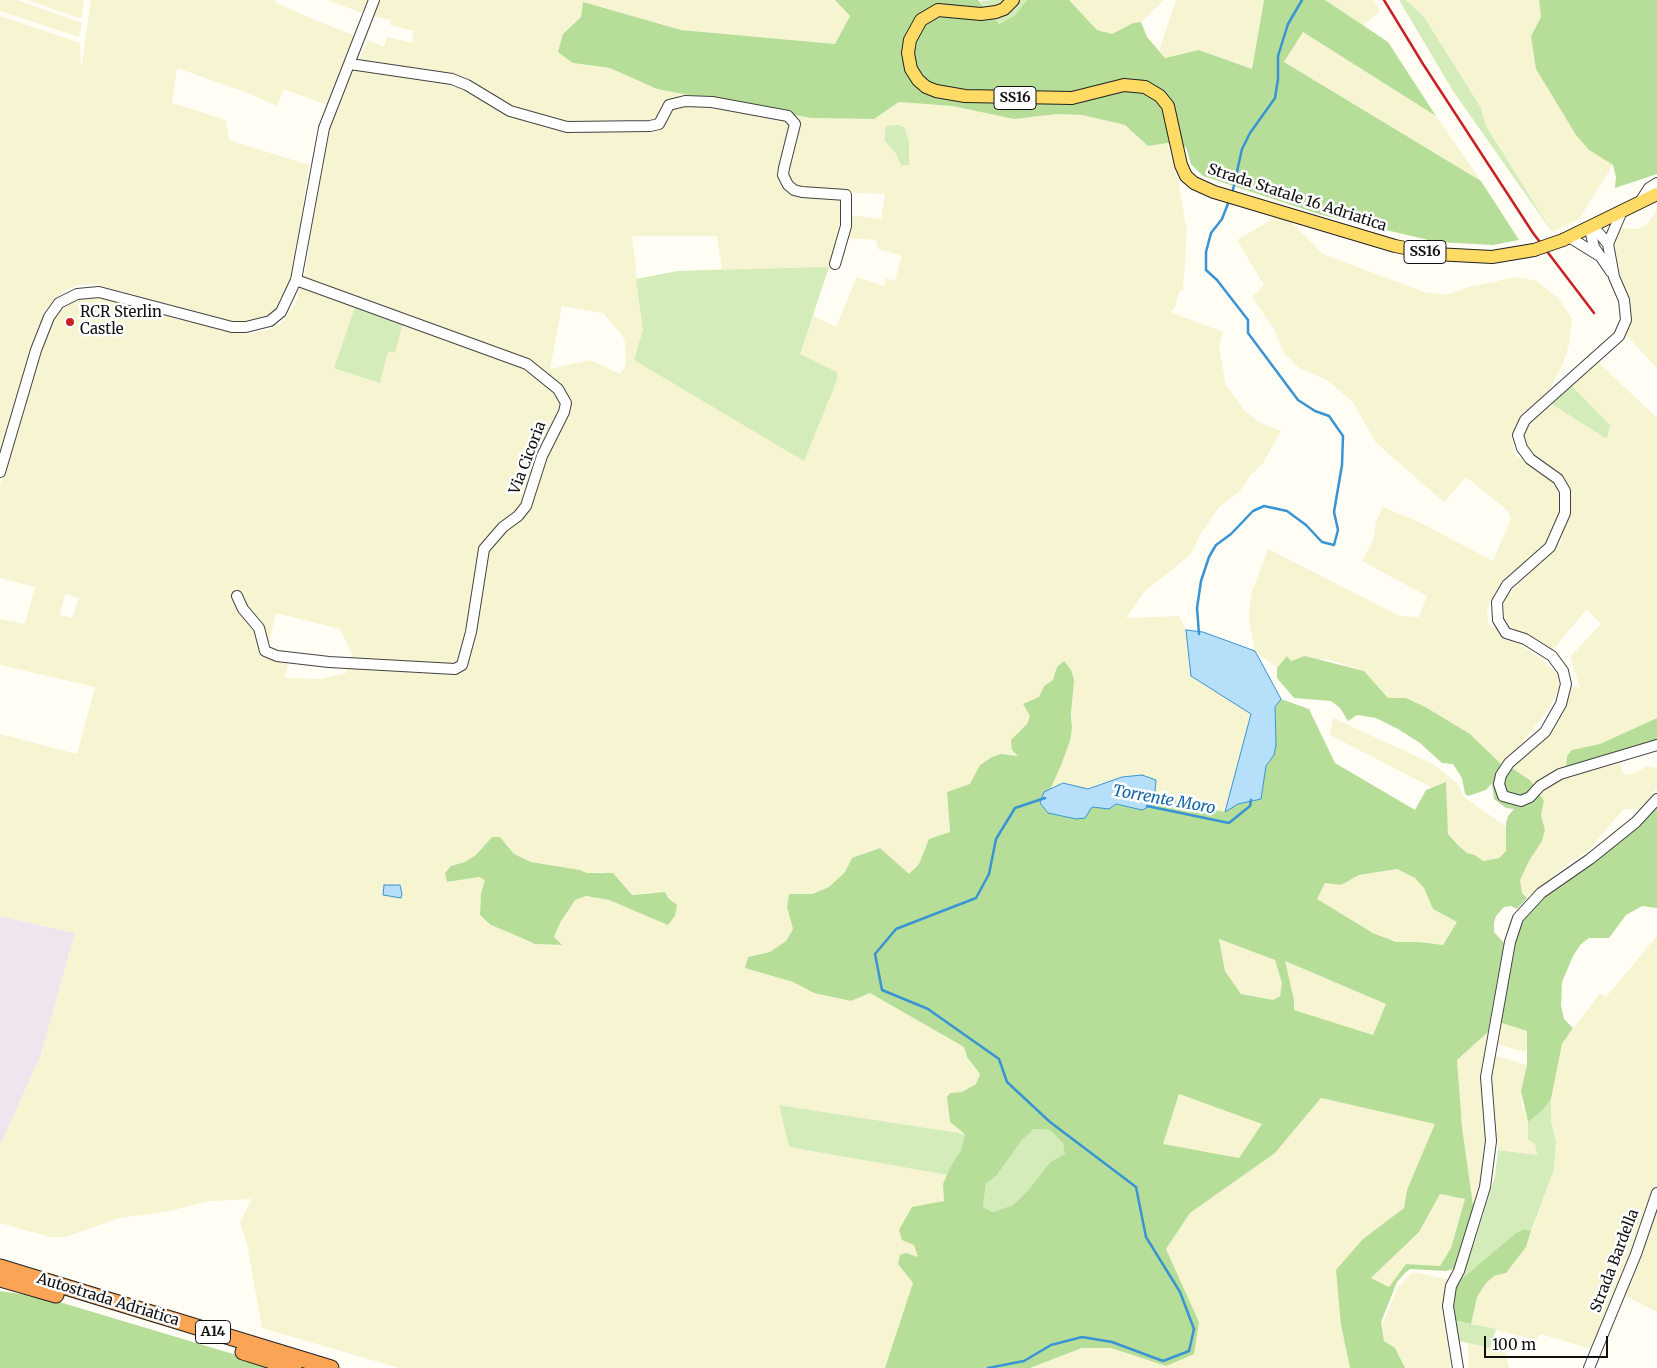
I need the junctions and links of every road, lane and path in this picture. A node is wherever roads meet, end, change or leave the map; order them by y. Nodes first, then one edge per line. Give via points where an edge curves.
1 (374, 0) edge
2 (1013, 0) edge
3 (350, 64) junction
4 (1657, 183) edge
5 (1657, 194) edge
6 (1640, 202) junction
7 (1622, 211) junction
8 (1592, 226) junction
9 (1566, 238) junction
10 (1608, 244) junction
11 (1598, 255) junction
12 (835, 264) dead end
13 (1614, 277) junction
14 (296, 280) junction
15 (0, 472) edge
16 (237, 596) dead end
17 (1657, 745) edge
18 (1657, 798) edge
19 (1657, 1193) edge
20 (0, 1267) edge
21 (0, 1279) edge
22 (94, 1301) junction
23 (294, 1368) edge
24 (331, 1368) edge
25 (1458, 1368) edge
26 (1589, 1368) edge

1 - 3 street
2 - 9 main road, Strada Statale 16 Adriatica / SS16, bridge via 996,12 981,14 938,10 921,20 915,27 908,53 911,69 918,80 936,91 965,96 1072,98 1124,85 1145,87 1160,96 1168,106 1181,166 1194,183 1214,192 1395,246 1435,254 1492,256 1534,250
3 - 12 street via 452,79 510,111 567,127 650,126 659,124 669,105 684,101 712,102 788,116 795,124 783,176 788,185 802,192 846,196 846,226
3 - 14 street via 319,144
4 - 6 street via 1649,188
5 - 6 main road, SS16
6 - 7 main road, SS16
7 - 8 main road, Strada Statale 16 Adriatica / SS16
7 - 10 street
8 - 9 main road, Strada Statale 16 Adriatica / SS16
8 - 10 street
8 - 11 street via 1590,234
9 - 11 street
10 - 13 street
11 - 13 street
13 - 17 street via 1624,300 1626,320 1619,336 1525,420 1518,435 1530,459 1558,479 1565,491 1565,513 1550,546 1507,585 1497,602 1498,620 1506,633 1552,656 1563,671 1566,684 1561,704 1545,732 1509,763 1499,784 1503,796 1521,801 1560,774
14 - 15 street via 280,312 270,321 246,328 99,292 78,294 60,303 49,317 36,350
14 - 16 street, Via Cicoria via 527,364 558,389 566,403 542,456 526,506 484,549 471,632 462,665 455,669 277,656 265,651 259,628
18 - 25 street via 1636,822 1541,893 1518,918 1503,975 1486,1077 1491,1141 1485,1187 1459,1271 1451,1286 1448,1306
19 - 26 street, Strada Bardella via 1636,1254
20 - 22 highway, Autostrada Adriatica / A14
21 - 22 highway, Autostrada Adriatica / A14
22 - 23 highway, Autostrada Adriatica / A14
22 - 24 highway, Autostrada Adriatica / A14

